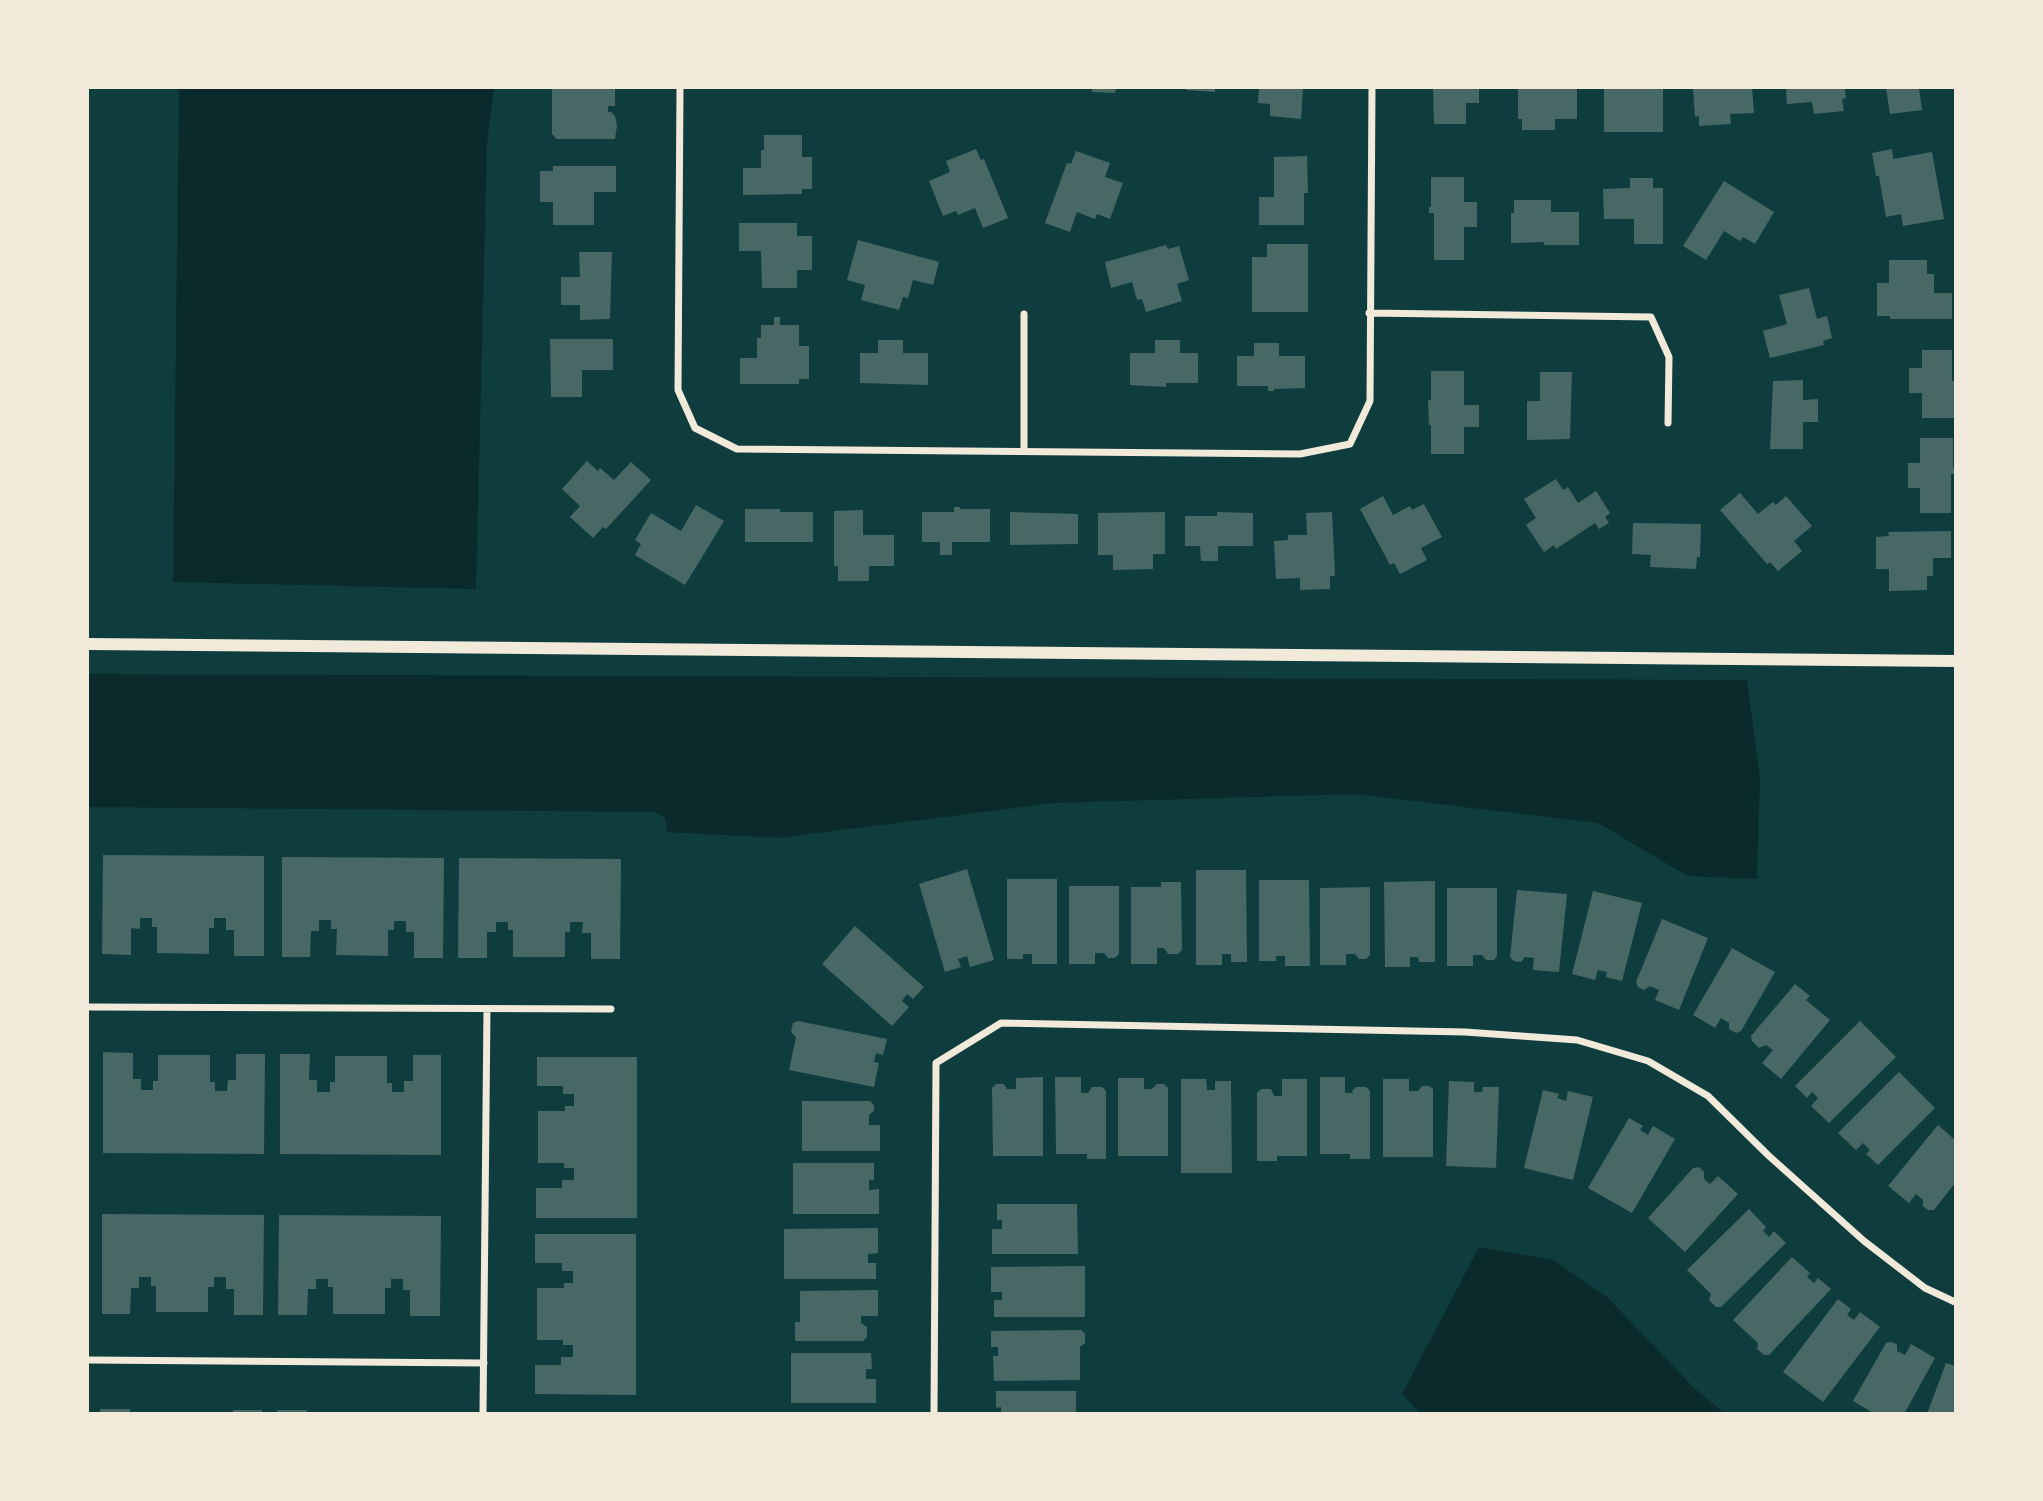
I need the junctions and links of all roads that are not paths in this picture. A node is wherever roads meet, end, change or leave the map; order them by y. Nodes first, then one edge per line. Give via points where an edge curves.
1 (680, 88) edge
2 (1372, 88) edge
3 (1369, 313) junction
4 (1024, 314) dead end
5 (1668, 423) dead end
6 (1024, 451) junction
7 (88, 644) edge
8 (1955, 661) edge
9 (88, 1007) edge
10 (486, 1009) junction
11 (611, 1009) dead end
12 (1955, 1302) edge
13 (88, 1360) edge
14 (484, 1363) junction
15 (483, 1413) edge
16 (934, 1413) edge

1 - 6 street via 678,390 695,428 737,449
2 - 3 street
3 - 5 street via 1651,317 1669,357
3 - 6 street via 1370,401 1350,444 1300,454
4 - 6 street
7 - 8 street
9 - 10 street
10 - 11 street
10 - 14 street
12 - 16 street via 1925,1288 1864,1241 1708,1096 1648,1061 1577,1040 1465,1032 1001,1023 936,1063
13 - 14 street
14 - 15 street

